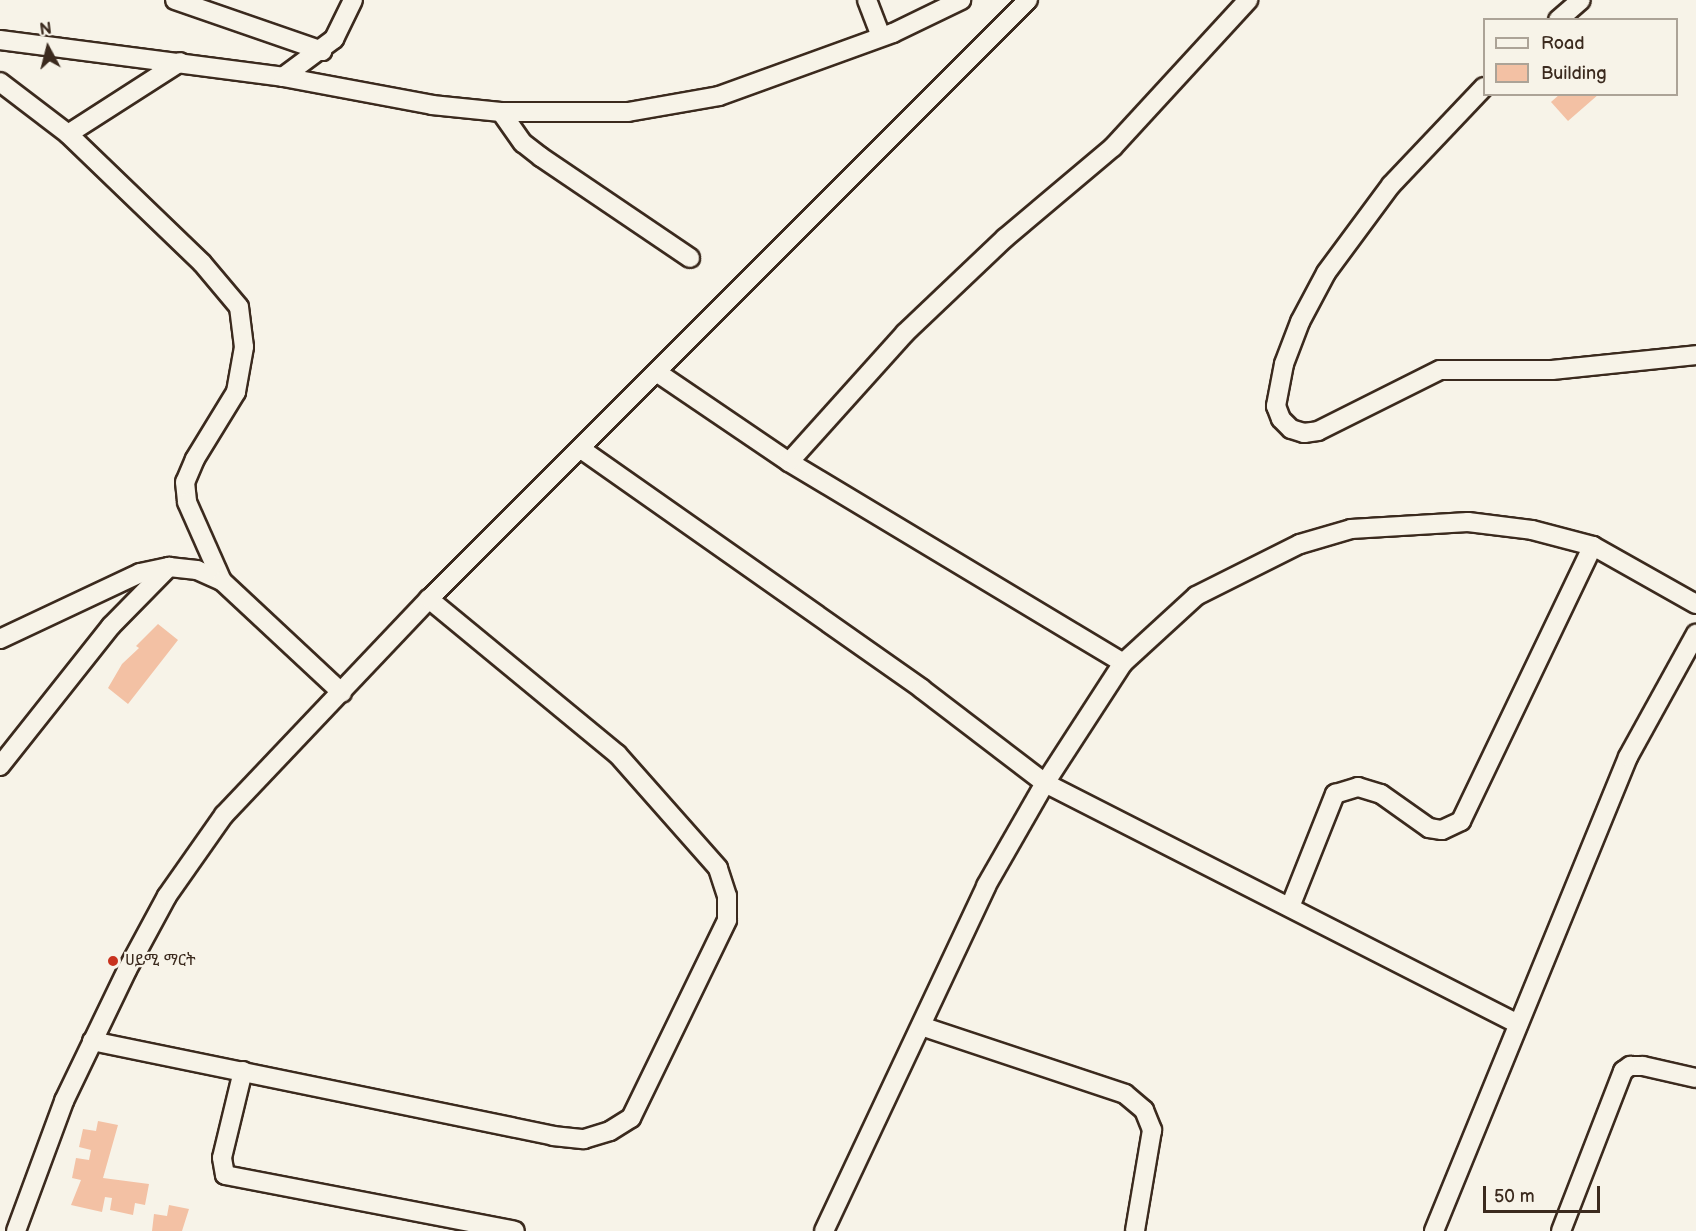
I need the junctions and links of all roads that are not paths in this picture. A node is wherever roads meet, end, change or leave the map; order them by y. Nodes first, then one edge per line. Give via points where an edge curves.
1 (175, 0) edge
2 (353, 0) edge
3 (867, 0) edge
4 (961, 0) edge
5 (1028, 0) edge
6 (1248, 0) edge
7 (1581, 0) edge
8 (1560, 18) edge
9 (881, 36) junction
10 (0, 40) edge
11 (322, 51) junction
12 (180, 62) junction
13 (283, 77) junction
14 (0, 82) edge
15 (1483, 89) edge
16 (501, 112) junction
17 (68, 134) junction
18 (690, 258) dead end
19 (1696, 355) edge
20 (658, 373) junction
21 (581, 449) junction
22 (789, 462) junction
23 (1593, 546) junction
24 (170, 567) junction
25 (222, 581) junction
26 (429, 599) junction
27 (1696, 604) edge
28 (1696, 634) edge
29 (0, 639) edge
30 (1123, 663) junction
31 (342, 693) junction
32 (0, 766) edge
33 (1045, 783) junction
34 (1290, 907) junction
35 (1518, 1024) junction
36 (921, 1026) junction
37 (92, 1041) junction
38 (243, 1071) junction
39 (1696, 1078) edge
40 (16, 1231) edge
41 (515, 1231) edge
42 (824, 1231) edge
43 (1135, 1231) edge
44 (1434, 1231) edge
45 (1561, 1231) edge

1 - 11 street
2 - 11 street via 334,39
3 - 9 street
4 - 9 street
5 - 20 street
6 - 22 street via 1113,147 1005,238 905,333
7 - 8 street
9 - 16 street via 719,96 676,105 628,112
10 - 12 street
11 - 13 street
12 - 13 street
12 - 17 street
13 - 16 street via 432,105
14 - 17 street
15 - 19 street via 1391,185 1326,273 1300,322 1284,364 1276,406 1281,419 1297,431 1318,431 1440,370 1552,370
16 - 18 street via 523,143 541,158
17 - 25 street via 202,263 239,306 244,346 236,392 195,459 186,482 187,502
20 - 21 street
20 - 22 street
21 - 26 street
21 - 33 street via 922,689
22 - 30 street
23 - 27 street
23 - 30 street via 1532,530 1468,522 1409,523 1351,530 1300,544 1220,582 1196,596
23 - 34 street via 1461,821 1451,828 1436,829 1381,794 1358,787 1335,794
24 - 25 street via 197,570
24 - 29 street via 140,573
24 - 32 street via 111,626
25 - 31 street
26 - 31 street
26 - 38 street via 625,762 718,868 727,896 727,920 643,1100 631,1118 610,1131 584,1139 554,1136
28 - 35 street via 1628,757
30 - 33 street
31 - 37 street via 224,815 167,896
33 - 34 street
33 - 36 street via 986,886
34 - 35 street
35 - 44 street
36 - 42 street
36 - 43 street via 1125,1094 1144,1110 1152,1130
37 - 38 street
37 - 40 street via 64,1101
38 - 41 street via 222,1158 225,1175
39 - 45 street via 1643,1066 1630,1066 1623,1071

